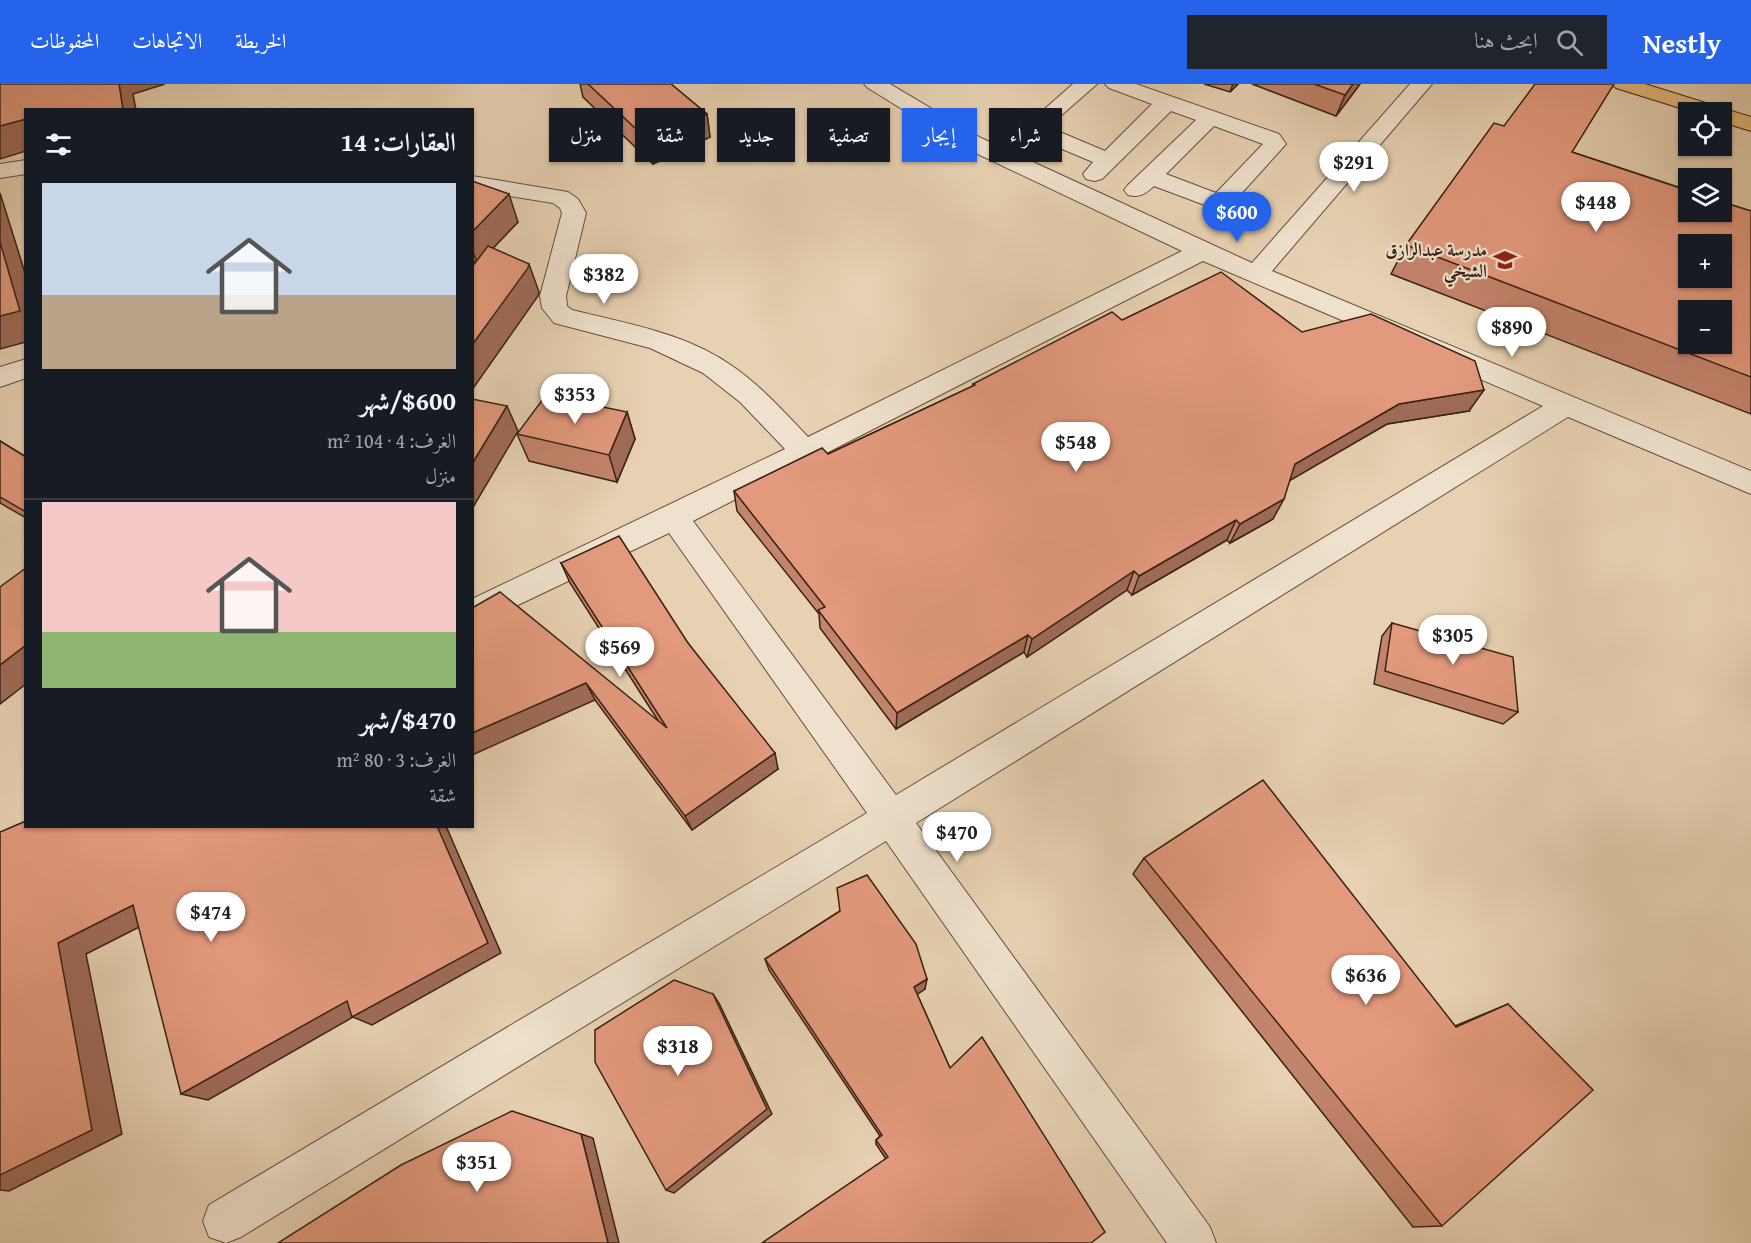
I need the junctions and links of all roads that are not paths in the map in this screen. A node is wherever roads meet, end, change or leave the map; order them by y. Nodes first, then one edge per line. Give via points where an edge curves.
1 (875, 84) edge
2 (1086, 84) edge
3 (1116, 84) edge
4 (1421, 84) edge
5 (1623, 84) edge
6 (1167, 102) junction
7 (1682, 102) edge
8 (1210, 118) junction
9 (1732, 118) edge
10 (1751, 124) edge
11 (1108, 160) junction
12 (24, 167) edge
13 (0, 171) edge
14 (1150, 176) junction
15 (474, 183) edge
16 (1075, 192) junction
17 (1116, 210) junction
18 (1202, 251) junction
19 (1256, 274) junction
20 (24, 369) edge
21 (0, 376) edge
22 (1566, 405) junction
23 (804, 451) junction
24 (1751, 483) edge
25 (674, 517) junction
26 (474, 613) edge
27 (890, 819) junction
28 (225, 1221) dead end
29 (1194, 1243) edge

1 - 16 street via 973,143
2 - 11 street via 1035,127
3 - 6 street
4 - 19 street
5 - 7 main road
6 - 8 street
6 - 11 street
8 - 14 street
8 - 14 street via 1271,139 1275,144 1218,202
9 - 10 main road
11 - 16 street
12 - 13 street
14 - 17 street
15 - 23 street via 560,197 570,204 574,213 553,296 555,308 563,317 669,345 712,365 744,389
16 - 17 street
17 - 18 street
18 - 19 street
18 - 23 street
19 - 22 street
20 - 21 street
22 - 24 street
22 - 27 street
23 - 25 street
25 - 26 street
25 - 27 street
27 - 28 street
27 - 29 street

